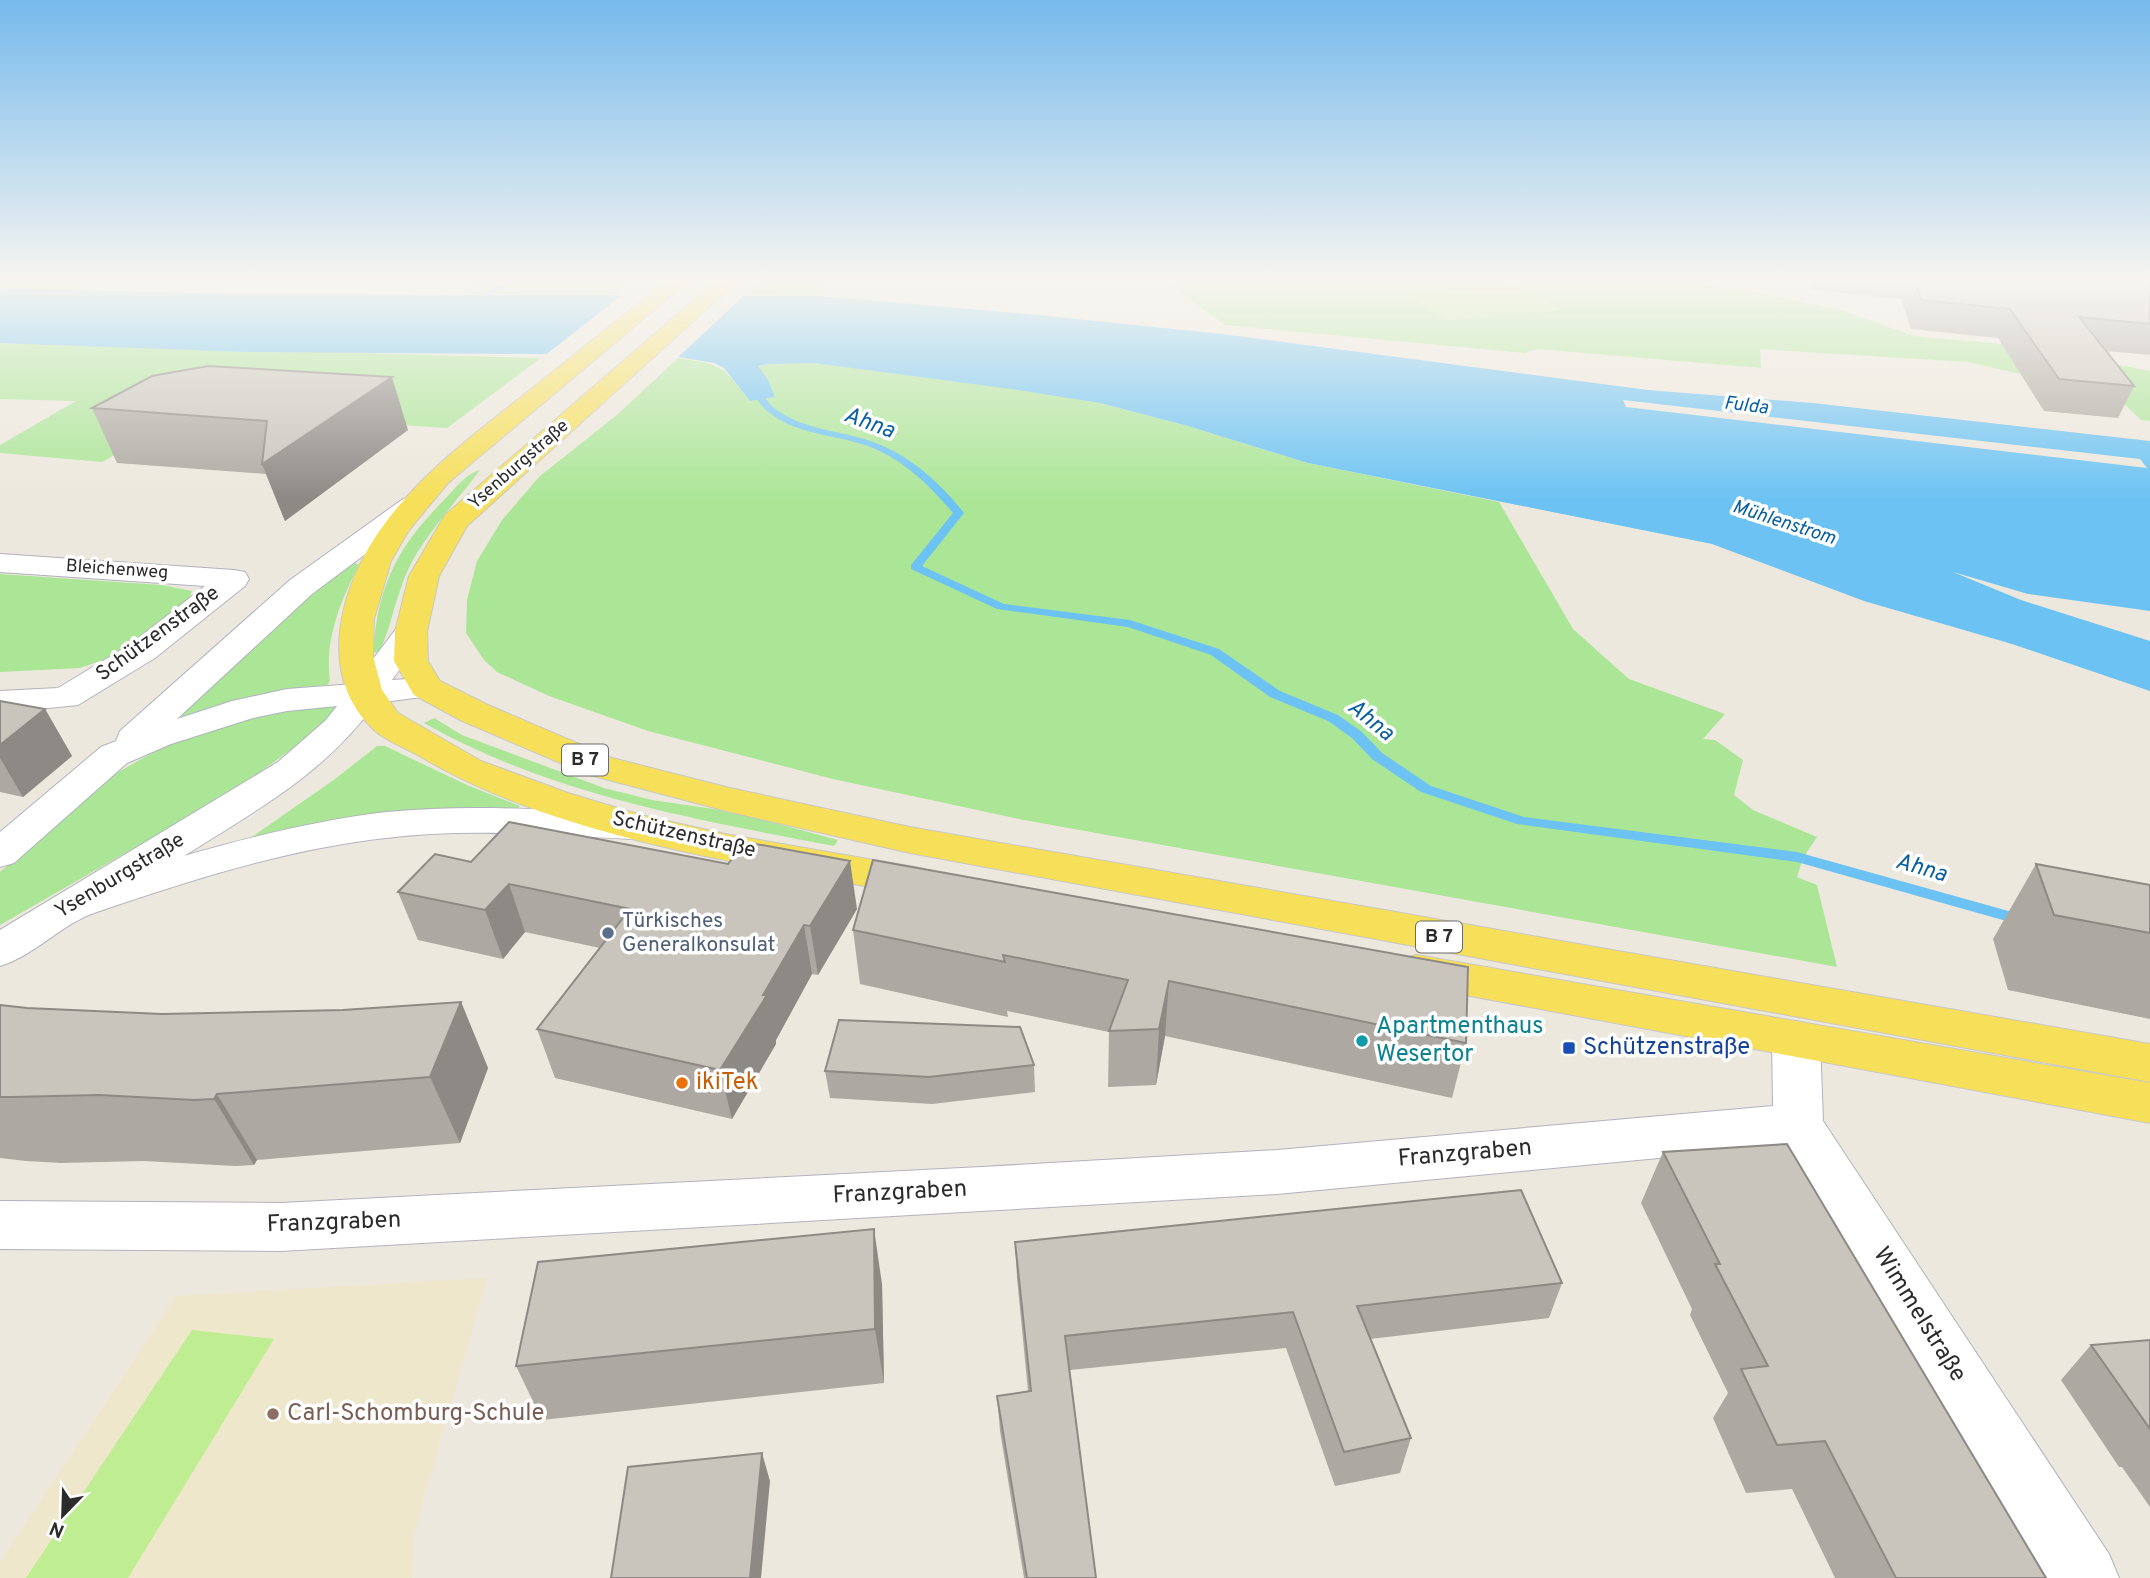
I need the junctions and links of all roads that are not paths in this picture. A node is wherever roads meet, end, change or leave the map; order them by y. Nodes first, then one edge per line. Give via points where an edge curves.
1 (591, 353) edge
2 (646, 353) edge
3 (413, 505) junction
4 (0, 563) edge
5 (234, 579) joint
6 (411, 632) junction
7 (426, 688) junction
8 (366, 693) junction
9 (0, 702) edge
10 (114, 755) junction
11 (635, 827) junction
12 (0, 855) edge
13 (958, 889) edge
14 (70, 905) junction
15 (1096, 913) edge
16 (0, 950) edge
17 (1793, 1020) junction
18 (2150, 1063) edge
19 (2150, 1103) edge
20 (1798, 1124) junction
21 (0, 1225) edge
22 (2085, 1578) edge

1 - 3 main road, Ysenburgstraße / B 7 via 438,477
2 - 6 main road, Ysenburgstraße via 455,521 424,576
3 - 8 main road, Ysenburgstraße / B 7 via 378,555 356,623 354,654
3 - 10 street via 301,587
4 - 5 street, Bleichenweg
5 - 9 street, Schützenstraße via 143,651 66,698
6 - 7 main road via 411,660
6 - 8 street, Ysenburgstraße
7 - 8 street
7 - 17 main road, B 7 via 599,766 743,803
8 - 10 street via 245,709
8 - 11 main road, Schützenstraße / B 7 via 385,720 468,769
8 - 14 street, Ysenburgstraße via 332,735 273,783
10 - 12 street
11 - 13 main road, Schützenstraße / B 7
11 - 14 street via 463,822 355,829 307,838
14 - 16 street, Ysenburgstraße
15 - 17 main road, B 7
17 - 18 main road, B 7
17 - 19 main road, B 7
17 - 20 street
20 - 21 street, Franzgraben via 1277,1172 281,1227
20 - 22 street, Wimmelstraße

